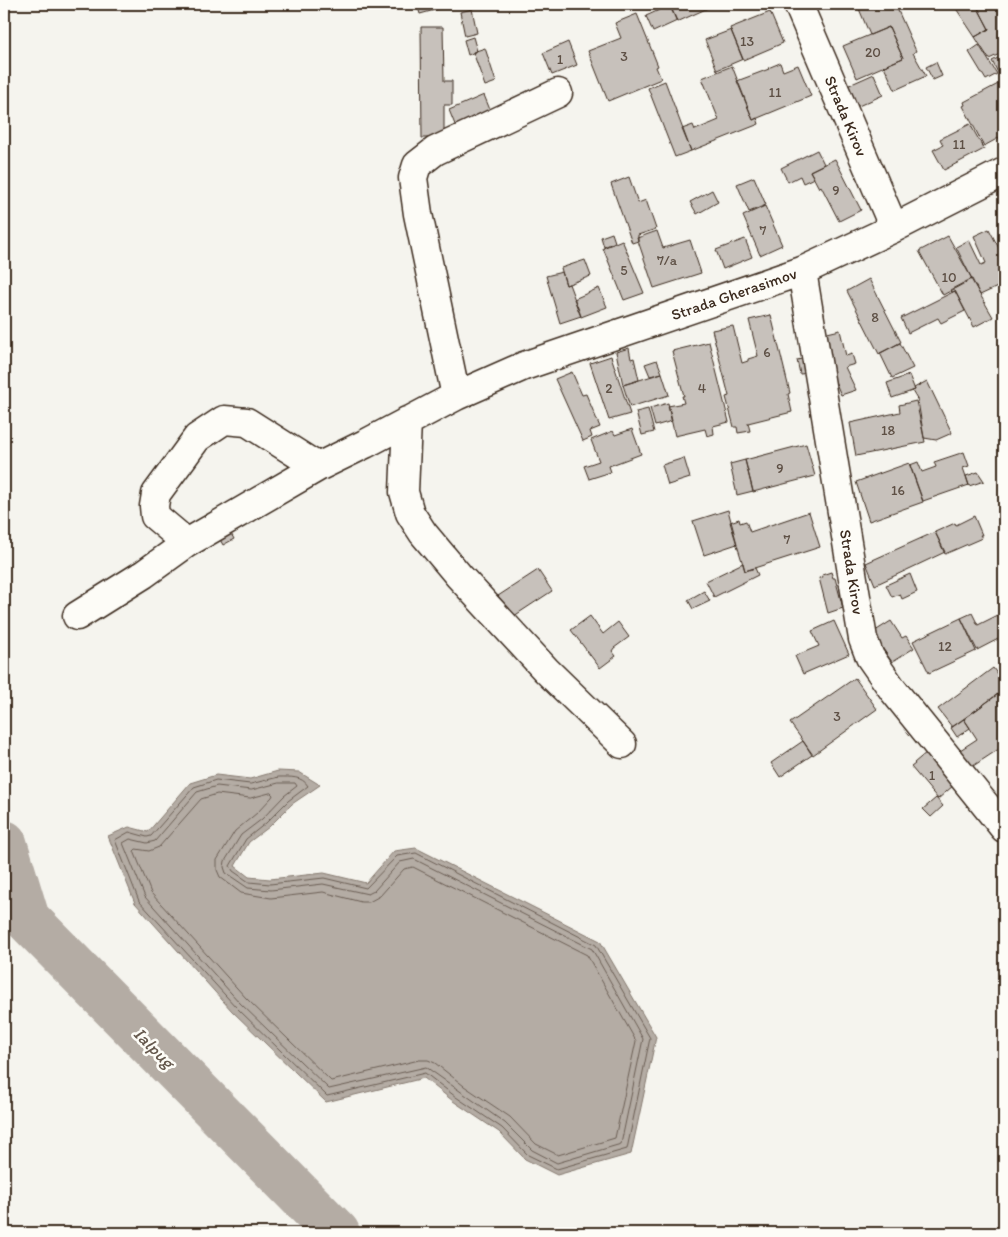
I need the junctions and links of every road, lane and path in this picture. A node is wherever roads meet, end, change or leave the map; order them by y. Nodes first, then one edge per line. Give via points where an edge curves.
1 (798, 4) edge
2 (558, 93) dead end
3 (1004, 172) edge
4 (894, 228) junction
5 (802, 271) junction
6 (456, 396) junction
7 (407, 421) junction
8 (318, 467) junction
9 (187, 543) junction
10 (77, 616) dead end
11 (622, 744) dead end
12 (1004, 828) edge

1 - 4 street, Strada Kirov
2 - 6 street via 435,151 417,165 413,178 418,214
3 - 4 street, Strada Gherasimov
4 - 5 street, Strada Gherasimov
5 - 6 street, Strada Gherasimov via 524,366
5 - 12 street, Strada Kirov via 863,639 870,657 893,690
6 - 7 street, Strada Gherasimov
7 - 8 street, Strada Gherasimov
7 - 11 street via 404,492 410,513 423,533 546,670
8 - 9 street, Strada Gherasimov
8 - 9 street via 247,422 224,420 198,438 156,494 154,516
9 - 10 street, Strada Gherasimov

